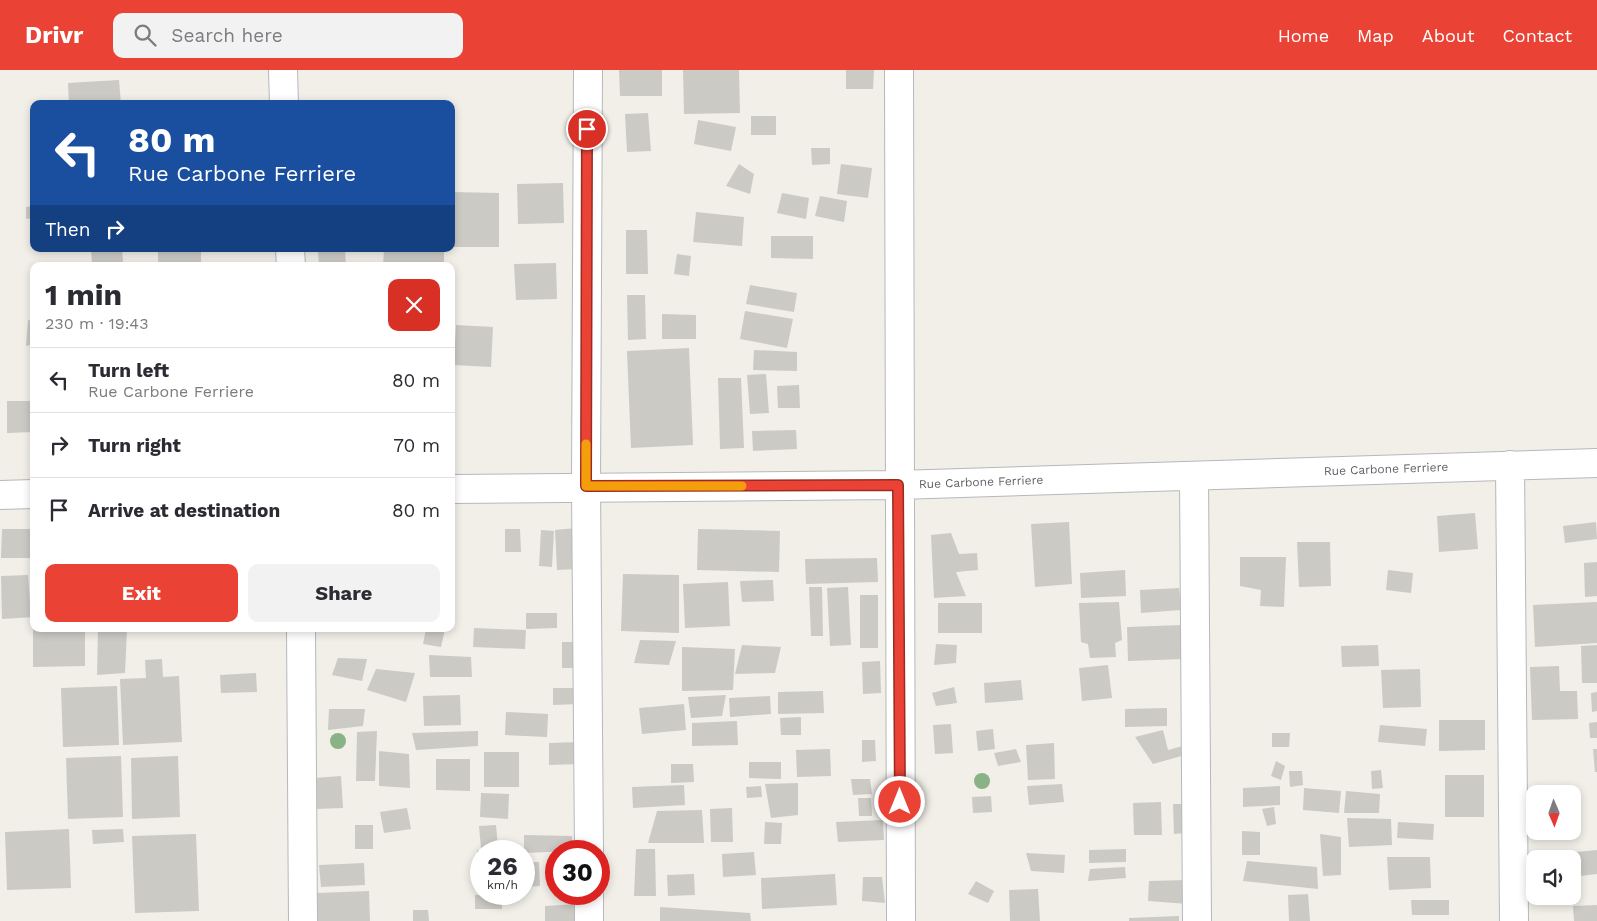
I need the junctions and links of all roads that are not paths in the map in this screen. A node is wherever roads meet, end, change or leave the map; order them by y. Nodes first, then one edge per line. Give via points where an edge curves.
1 (282, 70) edge
2 (588, 70) edge
3 (899, 70) edge
4 (284, 100) edge
5 (1597, 463) edge
6 (1510, 465) junction
7 (1194, 476) junction
8 (898, 485) junction
9 (586, 486) junction
10 (455, 488) edge
11 (30, 494) edge
12 (0, 495) edge
13 (301, 632) edge
14 (589, 840) edge
15 (589, 905) edge
16 (303, 921) edge
17 (589, 921) edge
18 (901, 921) edge
19 (1197, 921) edge
20 (1514, 921) edge

1 - 4 street
2 - 9 street
3 - 8 street
5 - 6 street, Rue Carbone Ferriere
6 - 7 street, Rue Carbone Ferriere
6 - 20 street
7 - 8 street, Rue Carbone Ferriere
7 - 19 street
8 - 9 street, Rue Carbone Ferriere
8 - 18 street
9 - 10 street, Rue Carbone Ferriere
9 - 14 street
11 - 12 street
13 - 16 street
15 - 17 street

